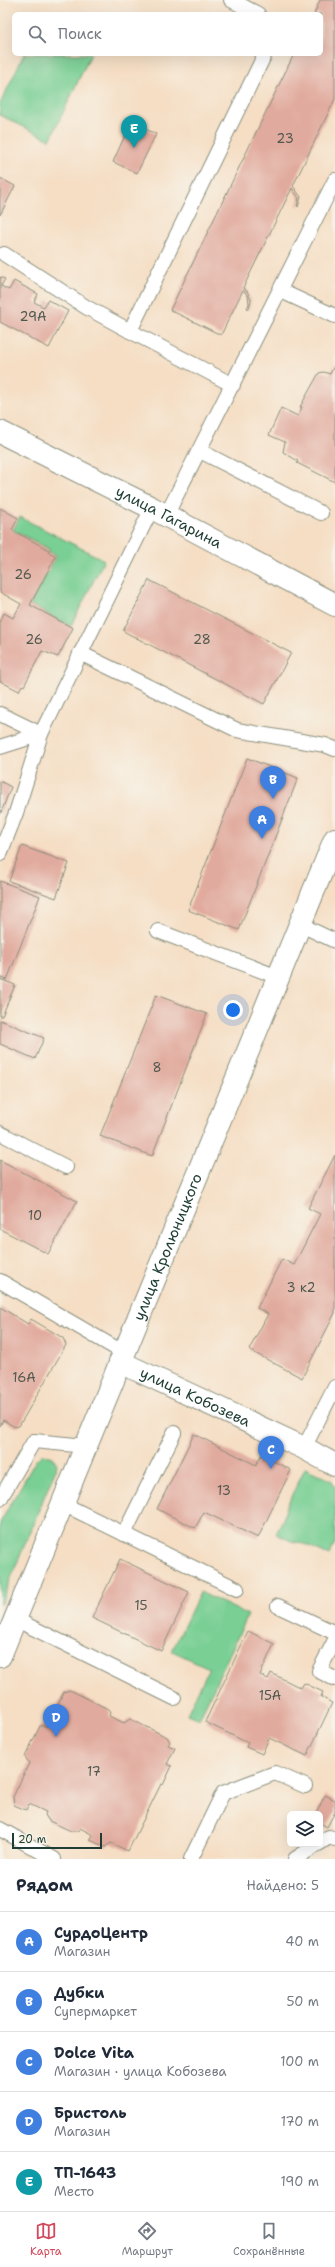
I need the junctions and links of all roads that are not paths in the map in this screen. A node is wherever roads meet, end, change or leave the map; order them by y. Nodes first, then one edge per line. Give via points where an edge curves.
1 (231, 0) edge
2 (254, 12) edge
3 (264, 56) edge
4 (335, 180) edge
5 (4, 254) dead end
6 (281, 291) junction
7 (335, 316) edge
8 (130, 331) junction
9 (233, 385) junction
10 (0, 432) edge
11 (200, 450) junction
12 (159, 512) junction
13 (321, 513) dead end
14 (335, 605) edge
15 (80, 653) junction
16 (0, 714) edge
17 (41, 734) junction
18 (0, 747) edge
19 (335, 749) edge
20 (335, 838) edge
21 (0, 854) edge
22 (299, 924) junction
23 (158, 931) dead end
24 (335, 942) edge
25 (278, 977) junction
26 (0, 1133) edge
27 (66, 1167) dead end
28 (0, 1281) edge
29 (122, 1357) junction
30 (335, 1387) edge
31 (174, 1433) dead end
32 (86, 1446) junction
33 (304, 1448) junction
34 (335, 1465) edge
35 (0, 1499) edge
36 (63, 1504) junction
37 (124, 1534) junction
38 (237, 1589) dead end
39 (278, 1606) dead end
40 (15, 1619) junction
41 (335, 1633) edge
42 (335, 1640) edge
43 (0, 1656) edge
44 (335, 1679) edge
45 (174, 1698) dead end
46 (305, 1786) dead end
47 (0, 1829) edge
48 (335, 1838) edge
49 (323, 1841) edge
50 (314, 1847) edge
51 (33, 1853) edge
52 (54, 1859) edge
53 (191, 1859) edge
54 (295, 1859) edge

1 - 2 lane
3 - 8 lane
4 - 6 lane
5 - 8 lane via 86,307
6 - 7 lane
6 - 9 lane
8 - 9 lane
9 - 11 lane
10 - 12 street, улица Гагарина
11 - 12 lane
11 - 13 lane
12 - 14 street, улица Гагарина
12 - 15 lane
15 - 17 lane
15 - 19 lane via 237,730 325,745
16 - 17 lane
17 - 18 lane
17 - 21 lane
20 - 22 street, улица Кролюницкого
22 - 24 lane
22 - 25 street, улица Кролюницкого
23 - 25 lane
25 - 29 street, улица Кролюницкого
26 - 27 lane
28 - 29 lane
29 - 32 street, улица Кролюницкого
29 - 33 street, улица Кобозева
30 - 33 lane
31 - 37 lane
32 - 35 lane via 34,1441
32 - 36 street, улица Кролюницкого
33 - 34 street, улица Кобозева
36 - 37 lane
36 - 40 street, улица Кролюницкого
37 - 38 lane
39 - 41 lane
40 - 43 street, улица Кролюницкого
40 - 45 lane
42 - 44 lane via 319,1671
46 - 53 lane via 275,1773 223,1793
47 - 51 lane
48 - 49 lane via 329,1837
50 - 54 lane
51 - 52 lane

